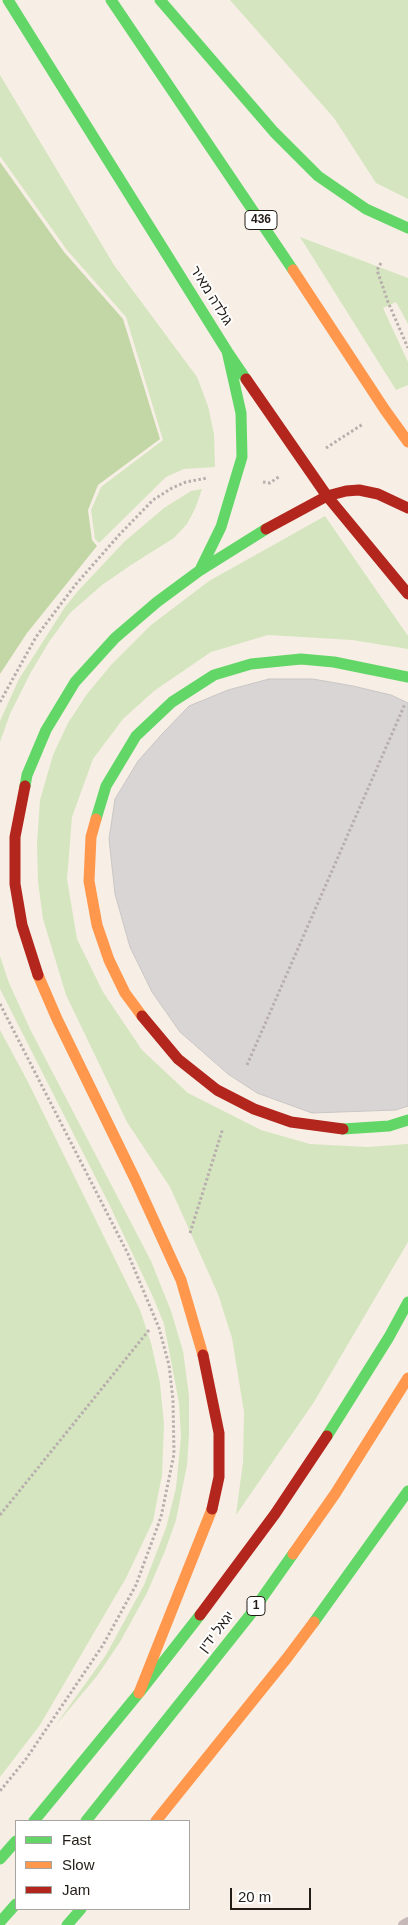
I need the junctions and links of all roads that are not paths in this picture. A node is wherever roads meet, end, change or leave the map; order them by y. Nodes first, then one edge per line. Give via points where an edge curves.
1 (8, 0) edge
2 (111, 0) edge
3 (160, 0) edge
4 (408, 228) edge
5 (227, 351) junction
6 (408, 442) edge
7 (327, 496) junction
8 (408, 508) edge
9 (200, 571) junction
10 (408, 594) edge
11 (408, 677) edge
12 (408, 1120) edge
13 (408, 1302) edge
14 (408, 1378) edge
15 (408, 1491) edge
16 (139, 1693) junction
17 (35, 1820) edge
18 (87, 1820) edge
19 (157, 1820) edge
20 (15, 1842) edge
21 (0, 1859) edge
22 (15, 1905) edge
23 (80, 1910) edge
24 (0, 1922) edge
25 (408, 1922) edge
26 (67, 1925) edge
27 (403, 1925) edge

1 - 5 main road, גולדה מאיר
2 - 6 main road, 436
3 - 4 main road via 267,124 318,176 366,209
5 - 7 main road, גולדה מאיר
5 - 9 main road via 241,413 242,457 230,502
7 - 8 main road via 359,490 378,494
7 - 9 main road via 250,538
7 - 10 main road, גולדה מאיר
9 - 16 main road via 115,638 75,682 46,730 27,775 15,837 22,925 35,968 181,1280 200,1340 219,1433 219,1477 210,1516
11 - 12 main road via 334,662 301,659 251,664 214,675 172,702 136,736 106,786 91,837 89,881 97,925 125,993 178,1058 218,1090 254,1109 291,1122 342,1130 389,1126
13 - 16 main road via 330,1432 275,1514
14 - 18 main road, יגאל ידין / 1 via 335,1494 250,1615
15 - 19 main road via 286,1658
16 - 17 main road
20 - 21 main road
22 - 24 main road
23 - 26 main road
25 - 27 lane

